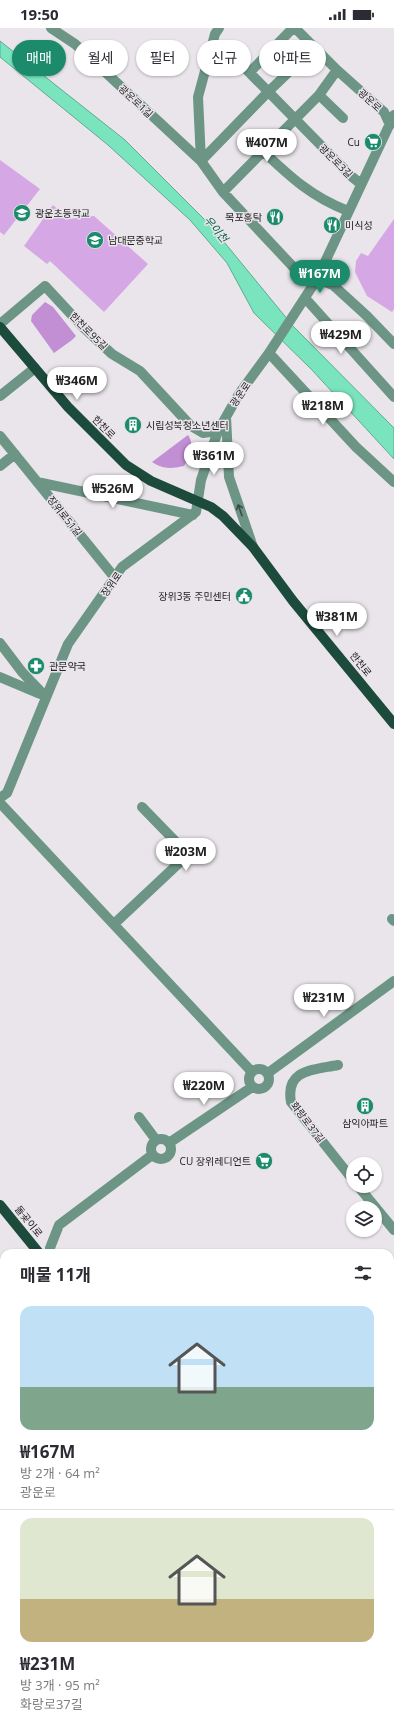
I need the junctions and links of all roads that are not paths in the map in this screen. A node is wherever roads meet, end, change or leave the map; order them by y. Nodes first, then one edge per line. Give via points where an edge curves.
1 (51, 28) edge
2 (219, 28) edge
3 (294, 28) edge
4 (307, 40) edge
5 (326, 58) edge
6 (337, 70) junction
7 (251, 71) edge
8 (251, 73) edge
9 (284, 76) edge
10 (268, 91) junction
11 (319, 95) junction
12 (343, 118) dead end
13 (296, 119) junction
14 (392, 120) edge
15 (263, 151) junction
16 (200, 161) junction
17 (361, 184) junction
18 (223, 192) junction
19 (348, 211) junction
20 (317, 279) junction
21 (304, 300) junction
22 (0, 325) edge
23 (394, 344) edge
24 (271, 350) junction
25 (35, 368) junction
26 (0, 396) edge
27 (394, 397) edge
28 (226, 416) junction
29 (218, 431) junction
30 (0, 436) edge
31 (15, 454) junction
32 (0, 466) edge
33 (37, 482) junction
34 (394, 482) edge
35 (198, 501) junction
36 (193, 515) junction
37 (253, 547) junction
38 (115, 578) junction
39 (0, 643) edge
40 (0, 677) edge
41 (45, 696) junction
42 (394, 724) edge
43 (0, 798) edge
44 (0, 803) edge
45 (142, 807) dead end
46 (114, 924) junction
47 (394, 981) edge
48 (338, 1065) dead end
49 (252, 1072) junction
50 (268, 1073) junction
51 (252, 1087) junction
52 (139, 1117) dead end
53 (156, 1140) junction
54 (169, 1143) junction
55 (152, 1155) junction
56 (346, 1171) edge
57 (364, 1193) edge
58 (0, 1205) edge
59 (394, 1230) edge
60 (50, 1248) dead end
61 (36, 1249) edge

1 - 16 street, 광운로1길 via 75,44
2 - 16 street via 215,34 198,97
3 - 4 street, 광운로
3 - 7 street
5 - 6 street, 광운로
6 - 11 street
6 - 14 street, 광운로
8 - 10 street, 광운로3길
9 - 10 street
10 - 13 street, 광운로3길
10 - 16 street
11 - 12 street
11 - 13 street
13 - 15 street
13 - 17 street, 광운로3길
14 - 17 street, 광운로
15 - 18 street
15 - 19 street via 297,183 336,207
16 - 18 street, 광운로1길
17 - 19 street, 광운로
18 - 20 street, 광운로1길 via 298,271
19 - 20 street, 광운로
20 - 21 street, 광운로
20 - 23 street, 광운로1길 via 334,285
21 - 24 street, 광운로
21 - 27 street
22 - 25 main road, 한천로
22 - 29 street, 한천로95길 via 45,286 112,354 140,371 191,426 203,433
24 - 28 street, 광운로
24 - 34 street via 356,447
25 - 26 street
25 - 35 main road, 한천로 via 95,436 126,465 151,481
28 - 29 street, 광운로
37 -> 28 street via 229,477
29 - 35 street, 광운로 via 201,480
30 - 31 street, 장위로51길
31 - 32 street
31 - 33 street, 장위로51길
33 - 36 street
33 - 38 street, 장위로51길
35 - 36 street, 광운로 via 198,508
35 - 37 main road, 한천로 via 223,516
36 - 38 street, 장위로 via 122,567
37 - 42 main road, 한천로 via 293,601
38 - 41 street, 장위로 via 68,644
39 - 41 street
40 - 41 street
41 - 43 street, 장위로 via 7,793
44 - 46 street
45 - 46 street via 176,841 180,850 179,863
46 - 49 street
47 - 50 street
48 - 56 street, 화랑로37길 via 305,1072 291,1084 289,1092 291,1102
49 - 50 street via 262,1069
49 - 51 street via 249,1081
50 - 51 street via 270,1080 267,1086 261,1090
51 - 54 street
52 - 53 street
53 - 54 street via 163,1139
53 - 55 street via 150,1147
54 - 55 street via 171,1153 166,1158 159,1160
55 - 60 street via 59,1225
57 - 59 street
58 - 61 main road, 돌곶이로

